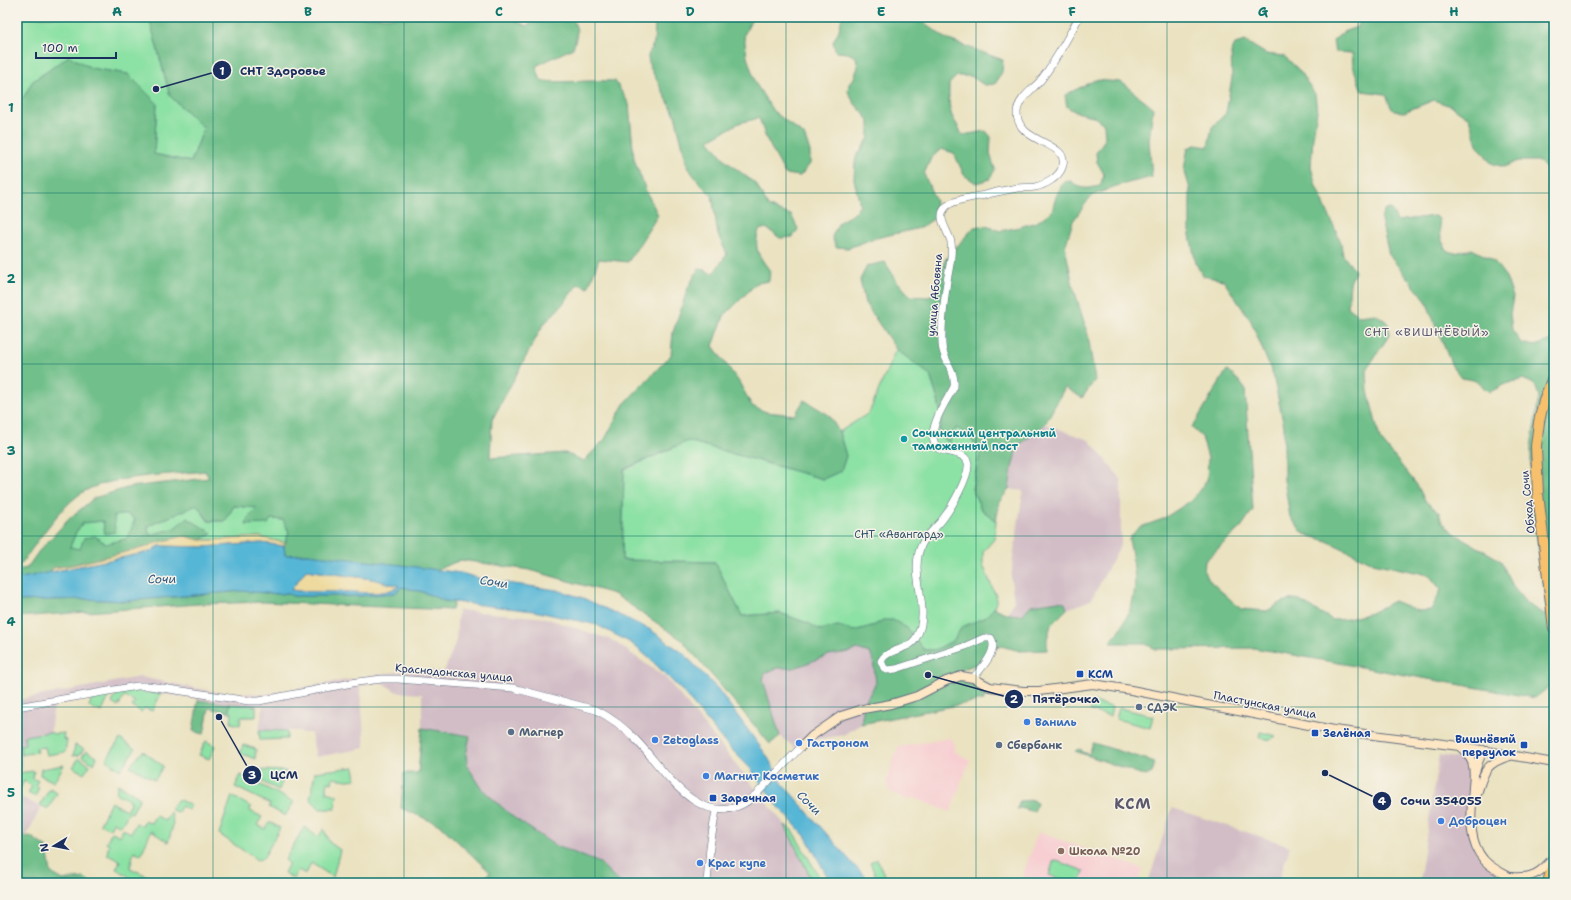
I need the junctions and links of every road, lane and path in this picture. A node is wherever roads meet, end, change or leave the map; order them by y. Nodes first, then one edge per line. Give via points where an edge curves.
1 (1080, 17) edge
2 (1554, 376) edge
3 (1554, 628) edge
4 (973, 678) junction
5 (17, 708) edge
6 (802, 746) joint
7 (1459, 746) junction
8 (1483, 750) junction
9 (1512, 755) junction
10 (1554, 763) edge
11 (1478, 775) junction
12 (716, 810) junction
13 (1554, 856) edge
14 (1554, 859) edge
15 (1511, 877) junction
16 (707, 883) edge
17 (1520, 883) edge
18 (1548, 883) edge

1 - 4 street, улица Абовяна via 1059,55 1018,108 1018,119 1025,132 1059,151 1064,163 1060,172 1042,185 1003,190 957,202 945,207 942,212 951,242 942,346 953,370 955,383 932,434 939,449 966,458 968,469 949,509 921,546 917,560 917,576 923,610 917,637 914,642 884,656 881,661 887,670 896,669 984,638 991,638 994,643 992,650
2 - 3 highway, Обход Сочи via 1544,400 1536,446 1538,494
4 - 6 main road, Пластунская улица via 954,677 917,696 841,716
4 - 7 main road, Пластунская улица via 990,687 1023,691 1093,684 1334,730
5 - 12 street, Краснодонская улица via 137,686 250,701 382,679 513,688 596,710 617,722 683,793 695,802
6 - 12 street, Краснодонская улица via 753,798 743,805
7 - 8 main road, Пластунская улица
7 - 11 main road via 1467,753
8 - 9 main road, Пластунская улица
8 - 11 main road
9 - 10 main road, Пластунская улица
9 - 11 main road via 1494,762
11 - 15 main road via 1471,827 1477,850 1491,866
12 - 16 street
13 - 15 main road via 1546,867 1535,875
14 - 18 highway
15 - 17 main road

